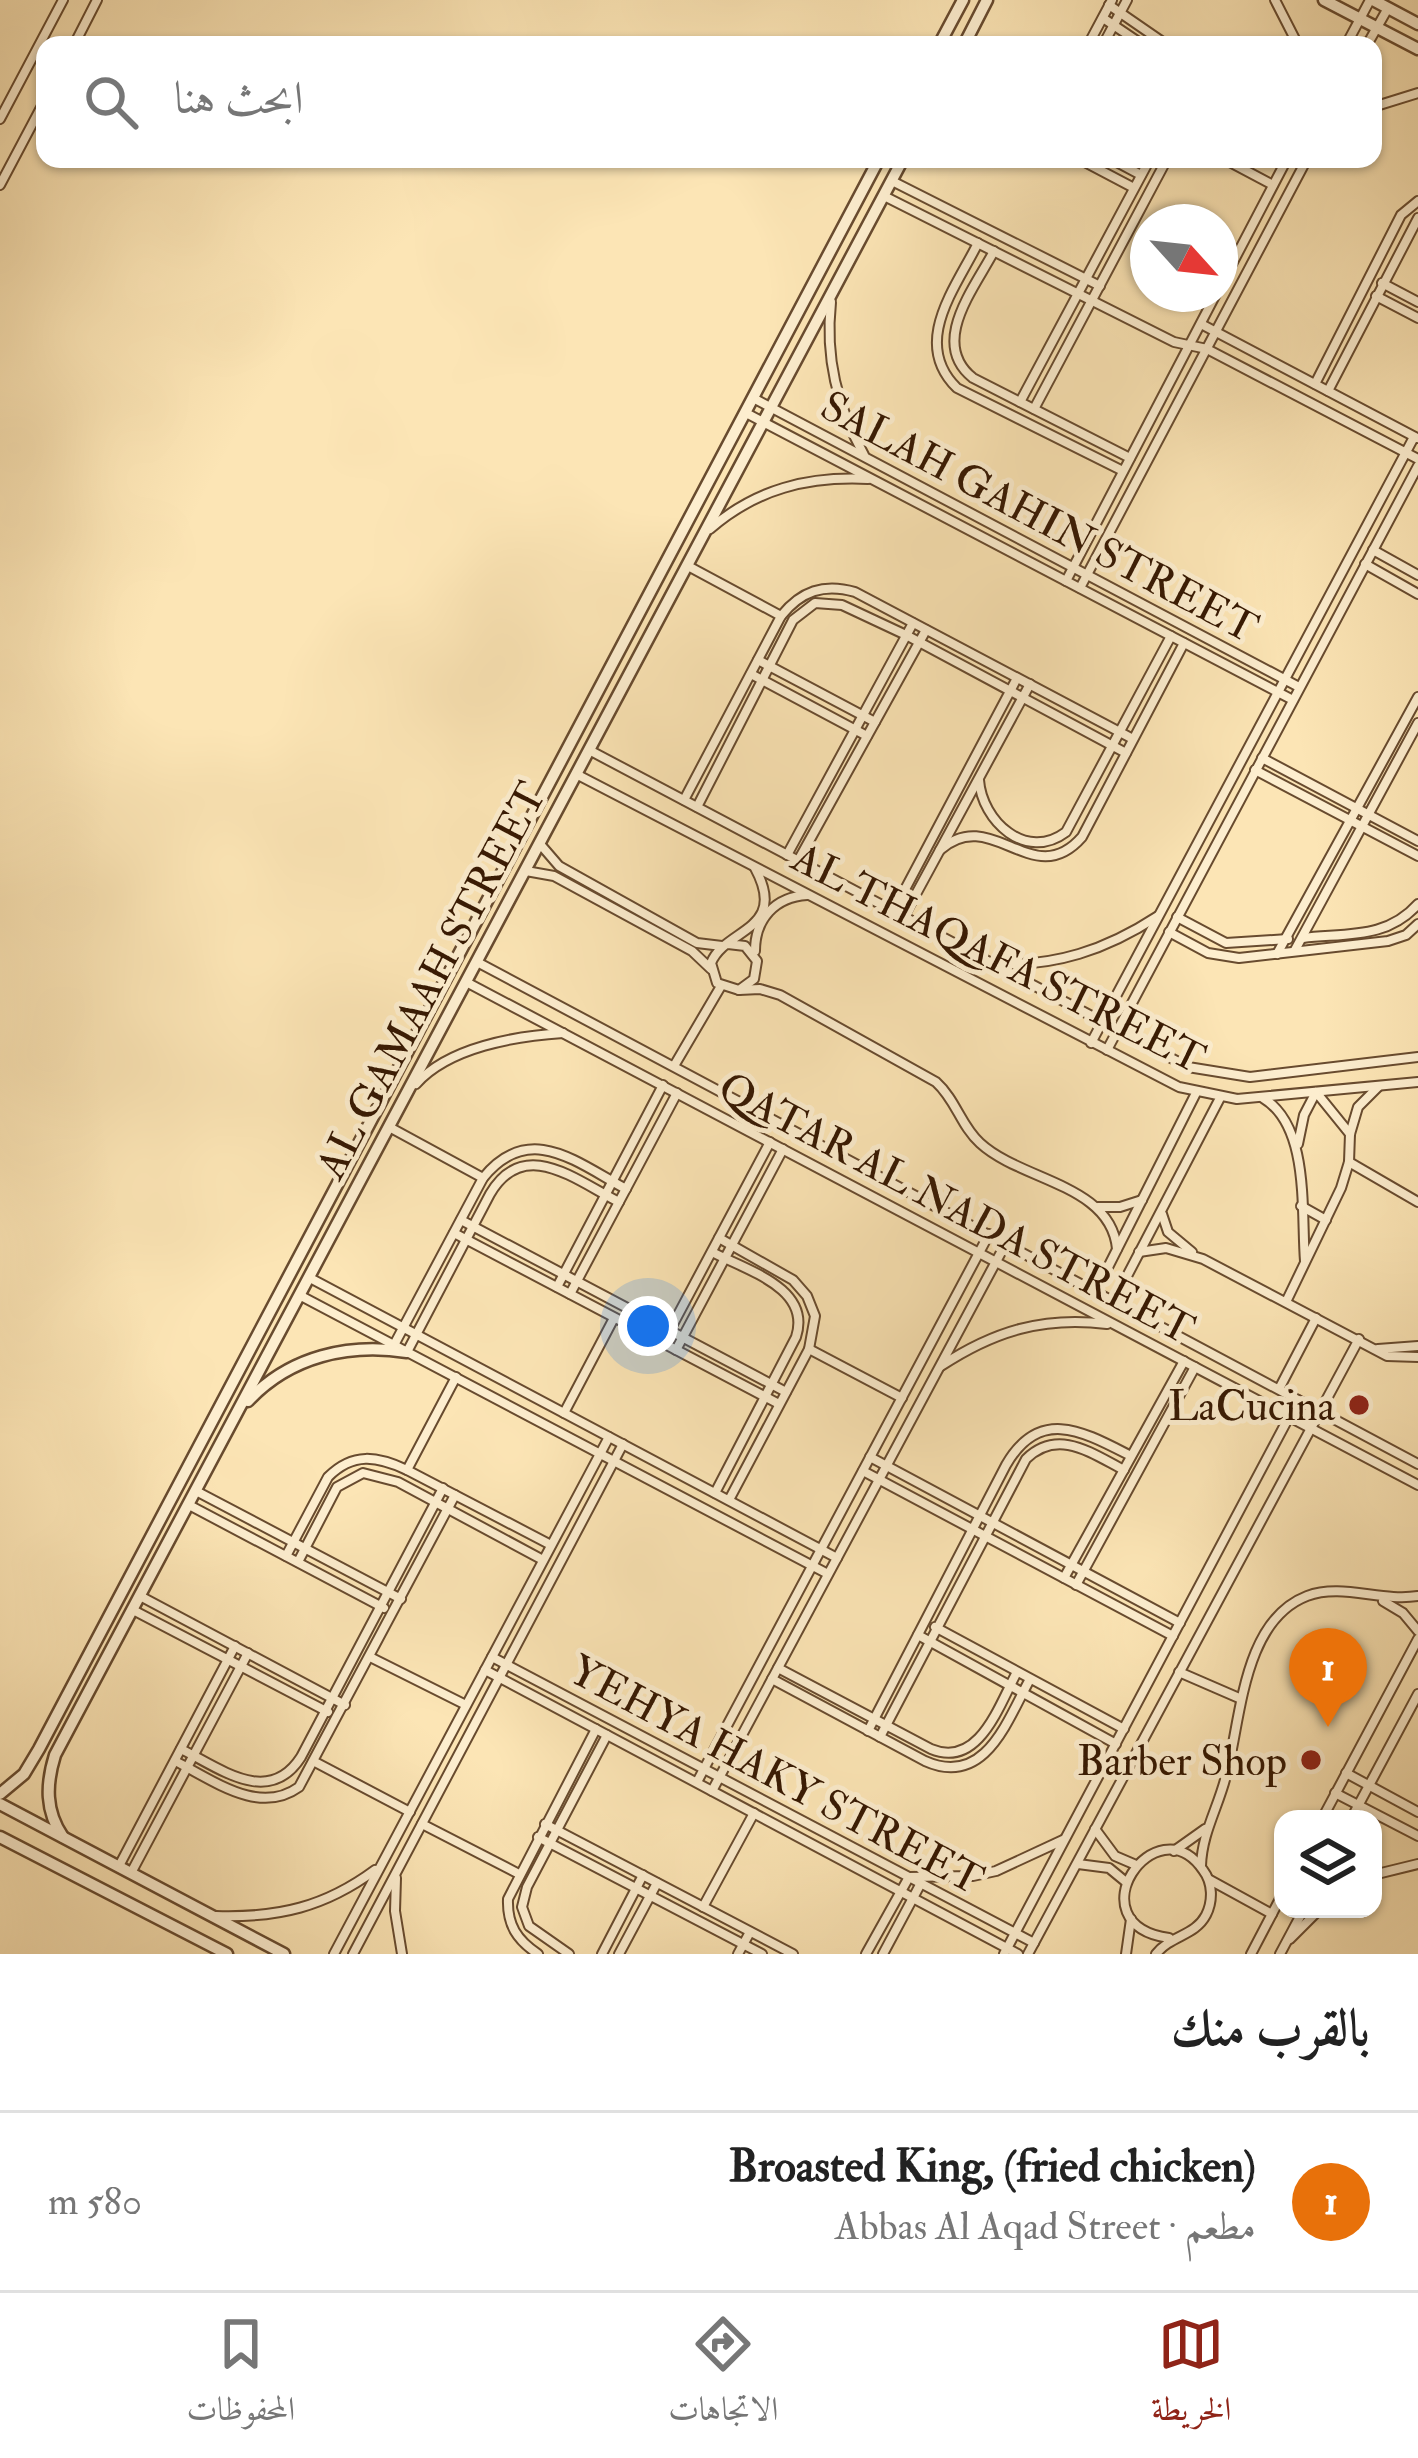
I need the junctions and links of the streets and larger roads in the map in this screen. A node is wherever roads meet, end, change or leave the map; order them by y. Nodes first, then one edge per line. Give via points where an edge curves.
1 (63, 0) edge
2 (97, 0) edge
3 (963, 0) edge
4 (988, 0) edge
5 (1127, 0) edge
6 (1275, 0) edge
7 (1324, 0) edge
8 (1372, 0) edge
9 (1111, 3) edge
10 (1388, 8) junction
11 (1120, 13) junction
12 (1103, 18) junction
13 (1360, 19) junction
14 (1418, 24) edge
15 (1114, 25) junction
16 (1376, 28) junction
17 (44, 36) edge
18 (79, 36) edge
19 (944, 36) edge
20 (969, 36) edge
21 (1093, 36) edge
22 (1108, 36) edge
23 (1130, 36) edge
24 (1154, 36) edge
25 (1293, 36) edge
26 (1351, 36) edge
27 (1372, 36) edge
28 (1418, 50) edge
29 (36, 51) edge
30 (1418, 93) edge
31 (1382, 104) edge
32 (36, 117) edge
33 (0, 119) edge
34 (874, 168) edge
35 (898, 168) edge
36 (1096, 168) edge
37 (1128, 168) edge
38 (1145, 168) edge
39 (1162, 168) edge
40 (1241, 168) edge
41 (1282, 168) edge
42 (1302, 168) edge
43 (1141, 175) junction
44 (892, 181) junction
45 (0, 185) edge
46 (1273, 185) junction
47 (1134, 188) junction
48 (884, 196) junction
49 (1418, 201) edge
50 (1143, 204) edge
51 (1125, 206) junction
52 (1130, 208) edge
53 (1418, 218) edge
54 (1130, 229) edge
55 (1389, 238) junction
56 (978, 243) junction
57 (1401, 244) junction
58 (994, 251) junction
59 (1238, 252) edge
60 (1086, 279) junction
61 (1382, 283) junction
62 (1100, 286) junction
63 (1078, 293) junction
64 (832, 294) junction
65 (1376, 296) junction
66 (1092, 300) junction
67 (1418, 302) edge
68 (1207, 312) edge
69 (1418, 318) edge
70 (1201, 324) junction
71 (1216, 332) junction
72 (1190, 346) junction
73 (1207, 349) junction
74 (1315, 384) junction
75 (1328, 391) junction
76 (753, 398) junction
77 (1021, 403) junction
78 (772, 407) junction
79 (1034, 409) junction
80 (746, 413) junction
81 (764, 423) junction
82 (1416, 438) edge
83 (1406, 453) junction
84 (865, 456) junction
85 (1130, 458) junction
86 (1418, 462) edge
87 (1123, 471) junction
88 (872, 479) junction
89 (705, 534) junction
90 (1373, 550) junction
91 (1365, 564) junction
92 (688, 566) junction
93 (1073, 567) junction
94 (1087, 574) junction
95 (1418, 575) edge
96 (1066, 581) junction
97 (1080, 588) junction
98 (1418, 594) edge
99 (782, 616) junction
100 (913, 623) junction
101 (926, 630) junction
102 (906, 635) junction
103 (1171, 636) junction
104 (919, 643) junction
105 (1184, 643) junction
106 (758, 660) junction
107 (770, 666) junction
108 (751, 674) junction
109 (1018, 677) junction
110 (762, 680) junction
111 (1285, 680) junction
112 (1030, 684) junction
113 (1299, 687) junction
114 (1010, 691) junction
115 (1278, 692) junction
116 (1418, 697) edge
117 (1023, 698) junction
118 (1293, 700) junction
119 (863, 715) junction
120 (875, 722) junction
121 (1418, 723) edge
122 (855, 730) junction
123 (1120, 732) junction
124 (867, 736) junction
125 (1133, 739) junction
126 (1113, 746) junction
127 (589, 750) junction
128 (1126, 753) junction
129 (1262, 758) junction
130 (1256, 770) junction
131 (576, 774) junction
132 (979, 780) junction
133 (684, 800) junction
134 (697, 806) junction
135 (1357, 808) junction
136 (1369, 814) junction
137 (1350, 820) junction
138 (1362, 826) junction
139 (540, 841) junction
140 (1418, 841) edge
141 (940, 850) junction
142 (787, 855) junction
143 (1418, 856) edge
144 (798, 861) junction
145 (754, 867) junction
146 (505, 868) junction
147 (521, 876) junction
148 (808, 895) junction
149 (1418, 904) edge
150 (893, 912) junction
151 (1160, 915) junction
152 (903, 917) junction
153 (1177, 917) junction
154 (1418, 924) edge
155 (1169, 932) junction
156 (1302, 938) junction
157 (1285, 940) junction
158 (726, 945) junction
159 (1295, 952) junction
160 (1277, 954) junction
161 (757, 960) junction
162 (479, 963) junction
163 (989, 964) junction
164 (711, 970) junction
165 (468, 983) junction
166 (721, 986) junction
167 (739, 990) junction
168 (781, 994) junction
169 (1102, 1023) junction
170 (1117, 1031) junction
171 (564, 1033) junction
172 (1091, 1042) junction
173 (1106, 1051) junction
174 (1418, 1058) edge
175 (674, 1066) junction
176 (1418, 1082) edge
177 (663, 1085) junction
178 (1381, 1085) junction
179 (411, 1090) junction
180 (1316, 1092) junction
181 (677, 1093) junction
182 (1196, 1093) junction
183 (1261, 1097) junction
184 (1220, 1098) junction
185 (391, 1128) junction
186 (1349, 1134) junction
187 (770, 1142) junction
188 (783, 1149) junction
189 (1297, 1151) junction
190 (1349, 1162) junction
191 (483, 1178) junction
192 (612, 1181) junction
193 (626, 1189) junction
194 (605, 1196) junction
195 (1142, 1201) junction
196 (619, 1202) junction
197 (1418, 1202) edge
198 (1097, 1206) junction
199 (1300, 1206) junction
200 (1161, 1210) junction
201 (461, 1220) junction
202 (1326, 1220) junction
203 (473, 1226) junction
204 (454, 1233) junction
205 (989, 1234) junction
206 (719, 1238) junction
207 (466, 1240) junction
208 (1006, 1244) junction
209 (732, 1246) junction
210 (1117, 1249) junction
211 (712, 1252) junction
212 (979, 1252) junction
213 (1139, 1252) junction
214 (725, 1259) junction
215 (1203, 1259) junction
216 (996, 1262) junction
217 (1305, 1263) junction
218 (563, 1274) junction
219 (310, 1279) junction
220 (577, 1281) junction
221 (556, 1287) junction
222 (1096, 1292) junction
223 (570, 1294) junction
224 (301, 1296) junction
225 (1114, 1301) junction
226 (1286, 1302) junction
227 (614, 1318) junction
228 (1316, 1318) junction
229 (1115, 1324) junction
230 (404, 1327) junction
231 (670, 1330) junction
232 (417, 1334) junction
233 (683, 1337) junction
234 (1359, 1339) junction
235 (663, 1343) junction
236 (394, 1345) junction
237 (1418, 1346) edge
238 (809, 1348) junction
239 (1378, 1349) junction
240 (676, 1350) junction
241 (407, 1352) junction
242 (1418, 1357) edge
243 (1184, 1361) junction
244 (939, 1367) junction
245 (1195, 1367) junction
246 (456, 1377) junction
247 (772, 1384) junction
248 (1279, 1389) junction
249 (786, 1392) junction
250 (765, 1397) junction
251 (902, 1398) junction
252 (1298, 1400) junction
253 (779, 1404) junction
254 (1319, 1411) junction
255 (564, 1413) junction
256 (1289, 1417) junction
257 (236, 1418) junction
258 (1310, 1427) junction
259 (609, 1437) junction
260 (623, 1444) junction
261 (600, 1453) junction
262 (1131, 1456) junction
263 (870, 1457) junction
264 (614, 1461) junction
265 (1418, 1464) edge
266 (886, 1466) junction
267 (406, 1470) junction
268 (1124, 1470) junction
269 (863, 1471) junction
270 (879, 1479) junction
271 (1418, 1485) edge
272 (443, 1489) junction
273 (196, 1490) junction
274 (715, 1493) junction
275 (455, 1495) junction
276 (729, 1500) junction
277 (435, 1502) junction
278 (189, 1505) junction
279 (448, 1509) junction
280 (980, 1516) junction
281 (992, 1522) junction
282 (973, 1530) junction
283 (985, 1536) junction
284 (294, 1540) junction
285 (551, 1545) junction
286 (305, 1546) junction
287 (821, 1550) junction
288 (286, 1556) junction
289 (837, 1558) junction
290 (543, 1560) junction
291 (298, 1562) junction
292 (812, 1565) junction
293 (1071, 1565) junction
294 (1083, 1571) junction
295 (828, 1574) junction
296 (1064, 1578) junction
297 (1076, 1585) junction
298 (388, 1592) junction
299 (1418, 1595) edge
300 (140, 1597) junction
301 (1377, 1597) junction
302 (401, 1598) junction
303 (381, 1606) junction
304 (133, 1610) junction
305 (393, 1613) junction
306 (925, 1622) junction
307 (1180, 1623) junction
308 (937, 1628) junction
309 (918, 1635) junction
310 (1418, 1635) edge
311 (1173, 1636) junction
312 (930, 1642) junction
313 (236, 1646) junction
314 (248, 1653) junction
315 (370, 1657) junction
316 (492, 1657) junction
317 (228, 1660) junction
318 (506, 1665) junction
319 (241, 1666) junction
320 (778, 1667) junction
321 (485, 1670) junction
322 (1017, 1672) junction
323 (1179, 1672) junction
324 (500, 1677) junction
325 (772, 1679) junction
326 (1030, 1679) junction
327 (1010, 1685) junction
328 (1023, 1692) junction
329 (1418, 1694) edge
330 (332, 1698) junction
331 (1240, 1698) junction
332 (65, 1699) junction
333 (345, 1705) junction
334 (466, 1705) junction
335 (80, 1708) junction
336 (325, 1711) junction
337 (338, 1718) junction
338 (874, 1718) junction
339 (886, 1725) junction
340 (596, 1729) junction
341 (1124, 1730) junction
342 (868, 1731) junction
343 (608, 1735) junction
344 (880, 1737) junction
345 (1116, 1744) junction
346 (181, 1749) junction
347 (194, 1755) junction
348 (175, 1761) junction
349 (315, 1762) junction
350 (187, 1767) junction
351 (704, 1769) junction
352 (1346, 1773) junction
353 (719, 1777) junction
354 (697, 1782) junction
355 (1369, 1786) junction
356 (712, 1791) junction
357 (1335, 1792) junction
358 (0, 1794) edge
359 (0, 1804) edge
360 (1359, 1805) junction
361 (1326, 1810) edge
362 (1356, 1810) edge
363 (410, 1812) junction
364 (1418, 1812) edge
365 (754, 1813) junction
366 (422, 1824) junction
367 (545, 1824) junction
368 (1206, 1828) junction
369 (1095, 1829) junction
370 (557, 1830) junction
371 (1418, 1836) edge
372 (0, 1837) edge
373 (63, 1837) junction
374 (538, 1837) junction
375 (1066, 1838) junction
376 (550, 1843) junction
377 (1174, 1851) junction
378 (1418, 1864) edge
379 (381, 1865) junction
380 (1076, 1865) junction
381 (1136, 1865) junction
382 (1201, 1866) junction
383 (125, 1869) junction
384 (396, 1873) junction
385 (1382, 1873) edge
386 (519, 1874) junction
387 (643, 1875) junction
388 (909, 1877) junction
389 (1209, 1880) junction
390 (1126, 1882) junction
391 (657, 1883) junction
392 (921, 1883) junction
393 (636, 1888) junction
394 (901, 1891) junction
395 (650, 1895) junction
396 (914, 1898) junction
397 (192, 1906) junction
398 (703, 1907) junction
399 (1274, 1910) edge
400 (1272, 1914) junction
401 (211, 1916) junction
402 (1131, 1918) junction
403 (1299, 1918) edge
404 (1311, 1918) edge
405 (179, 1929) junction
406 (750, 1932) junction
407 (1016, 1933) junction
408 (1169, 1938) junction
409 (1034, 1943) junction
410 (1285, 1944) junction
411 (741, 1949) edge
412 (1006, 1951) edge
413 (758, 1953) edge
414 (227, 1954) edge
415 (284, 1954) edge
416 (334, 1954) edge
417 (353, 1954) edge
418 (402, 1954) edge
419 (538, 1954) edge
420 (569, 1954) edge
421 (602, 1954) edge
422 (619, 1954) edge
423 (793, 1954) edge
424 (866, 1954) edge
425 (883, 1954) edge
426 (1018, 1954) edge
427 (1028, 1954) edge
428 (1126, 1954) edge
429 (1156, 1954) edge
430 (1251, 1954) edge
431 (1280, 1954) edge

1 - 17 street
2 - 18 street
3 - 19 street
4 - 20 street
5 - 11 street
6 - 25 street
7 - 13 street
8 - 10 street
8 - 13 street
9 - 11 street
9 - 12 street
10 - 14 street
10 - 16 street
11 - 15 street
11 - 24 street
12 - 15 street
12 - 21 street
13 - 16 street
13 - 26 street
15 - 22 street
15 - 23 street
16 - 27 street
16 - 28 street
29 - 33 street
30 - 31 street
32 - 45 street
34 - 76 street, AL GAMAAH STREET
35 - 44 street, AL GAMAAH STREET
36 - 47 street
37 - 43 street
38 - 43 street
39 - 50 street
40 - 46 street
41 - 46 street
42 - 71 street
43 - 47 street
44 - 48 street, AL GAMAAH STREET
44 - 60 street
46 - 59 street
47 - 51 street
48 - 56 street
48 - 64 street, AL GAMAAH STREET
49 - 55 street
51 - 52 street
51 - 60 street
53 - 57 street
54 - 62 street
55 - 57 street
55 - 74 street
56 - 58 street
56 - 87 street via 935,331 941,368 957,388
57 - 61 street
58 - 63 street
58 - 77 street via 957,321 953,353 973,378
60 - 62 street
60 - 63 street
61 - 65 street
61 - 67 street
62 - 66 street
63 - 66 street
63 - 77 street
64 - 78 street, AL GAMAAH STREET
64 - 84 street via 830,361
65 - 69 street
65 - 75 street
66 - 72 street
66 - 79 street
68 - 70 street
70 - 71 street
70 - 72 street
71 - 73 street
71 - 74 street
72 - 73 street
72 - 85 street
73 - 83 street
73 - 94 street
74 - 75 street
75 - 82 street
76 - 78 street, SALAH GAHIN STREET
76 - 80 street, AL GAMAAH STREET
77 - 79 street
78 - 81 street, AL GAMAAH STREET
78 - 84 street, SALAH GAHIN STREET
79 - 85 street
80 - 81 street, SALAH GAHIN STREET
80 - 146 street, AL GAMAAH STREET
81 - 88 street, SALAH GAHIN STREET
81 - 89 street, AL GAMAAH STREET
82 - 83 street
83 - 86 street
83 - 111 street
84 - 93 street, SALAH GAHIN STREET
85 - 87 street
86 - 90 street
87 - 93 street
88 - 89 street via 835,477 764,493
88 - 96 street, SALAH GAHIN STREET
89 - 92 street, AL GAMAAH STREET
90 - 91 street
90 - 95 street
91 - 98 street
91 - 113 street
92 - 99 street
92 - 127 street, AL GAMAAH STREET
93 - 94 street, SALAH GAHIN STREET
93 - 96 street
94 - 97 street
94 - 111 street, SALAH GAHIN STREET
96 - 97 street, SALAH GAHIN STREET
97 - 103 street, SALAH GAHIN STREET
99 - 100 street via 801,596 827,587 855,592
99 - 106 street
100 - 101 street
100 - 102 street
101 - 104 street
101 - 109 street
102 - 104 street
102 - 107 street via 842,605 814,603 793,620
102 - 119 street
103 - 105 street, SALAH GAHIN STREET
103 - 123 street
104 - 114 street
104 - 120 street
105 - 115 street, SALAH GAHIN STREET
105 - 125 street
106 - 107 street
106 - 108 street
107 - 110 street
107 - 119 street
108 - 110 street
108 - 133 street
109 - 112 street
109 - 114 street
110 - 122 street
110 - 134 street
111 - 113 street, SALAH GAHIN STREET
111 - 115 street
112 - 117 street
112 - 123 street
113 - 118 street
114 - 117 street
114 - 150 street
115 - 118 street, SALAH GAHIN STREET
115 - 151 street
116 - 135 street
117 - 126 street
117 - 132 street
118 - 129 street
119 - 120 street
119 - 122 street
120 - 124 street
121 - 136 street
122 - 124 street
122 - 142 street
123 - 125 street
123 - 126 street
124 - 144 street
125 - 128 street
126 - 128 street
126 - 132 street via 1056,839 1028,841 1002,830 984,808
127 - 131 street, AL GAMAAH STREET
127 - 133 street, AL THAQAFA STREET
128 - 141 street via 1082,837 1058,856 976,834
129 - 130 street
129 - 135 street
130 - 137 street
130 - 153 street
131 - 139 street, AL GAMAAH STREET
131 - 145 street, AL THAQAFA STREET
132 - 141 street
133 - 134 street, AL THAQAFA STREET
134 - 142 street, AL THAQAFA STREET
135 - 136 street
135 - 137 street
136 - 138 street
136 - 140 street
137 - 138 street
137 - 157 street
138 - 143 street
138 - 156 street
139 - 147 street, AL GAMAAH STREET
139 - 158 street via 559,866 697,943
141 - 152 street
142 - 144 street, AL THAQAFA STREET
144 - 150 street, AL THAQAFA STREET
145 - 148 street, AL THAQAFA STREET
145 - 158 street via 764,889 761,912
146 - 147 street
146 - 332 street, AL GAMAAH STREET
147 - 162 street, AL GAMAAH STREET
147 - 164 street via 554,876 692,951
148 - 161 street via 783,900 764,916
148 - 172 street, AL THAQAFA STREET
149 - 156 street via 1384,930
150 - 152 street, AL THAQAFA STREET
151 - 163 street via 1079,956
151 - 169 street
152 - 163 street, AL THAQAFA STREET
153 - 155 street
153 - 157 street via 1226,943
154 - 159 street via 1388,941
155 - 160 street via 1219,956
155 - 170 street
156 - 157 street
156 - 159 street
157 - 160 street
158 - 161 street via 745,946
158 - 164 street
159 - 160 street
161 - 167 street via 754,980
161 - 168 street
162 - 165 street, AL GAMAAH STREET
162 - 175 street, QATAR AL NADA STREET
163 - 169 street, AL THAQAFA STREET
164 - 166 street
165 - 171 street, QATAR AL NADA STREET
165 - 179 street, AL GAMAAH STREET
166 - 167 street
166 - 175 street
167 - 168 street
168 - 198 street via 936,1082 988,1150
169 - 170 street, AL THAQAFA STREET
169 - 172 street
170 - 173 street
170 - 174 street, AL THAQAFA STREET via 1188,1067 1234,1077
171 - 177 street, QATAR AL NADA STREET
171 - 179 street via 480,1049
172 - 173 street, AL THAQAFA STREET
173 - 182 street, AL THAQAFA STREET
175 - 205 street, QATAR AL NADA STREET
176 - 178 street, AL THAQAFA STREET
177 - 181 street, QATAR AL NADA STREET
177 - 192 street
178 - 180 street, AL THAQAFA STREET
178 - 186 street via 1358,1107
179 - 185 street, AL GAMAAH STREET
180 - 183 street, AL THAQAFA STREET
180 - 186 street
180 - 189 street
181 - 187 street, QATAR AL NADA STREET
181 - 193 street
182 - 184 street, AL THAQAFA STREET
182 - 195 street
183 - 184 street, AL THAQAFA STREET
183 - 189 street via 1287,1119
184 - 200 street
185 - 191 street
185 - 219 street, AL GAMAAH STREET
186 - 190 street
187 - 188 street, QATAR AL NADA STREET
187 - 206 street
188 - 209 street
188 - 212 street, QATAR AL NADA STREET
189 - 199 street
190 - 197 street
190 - 202 street
191 - 192 street via 514,1152 544,1149
191 - 201 street
192 - 193 street
192 - 194 street
193 - 196 street
194 - 196 street
194 - 203 street via 528,1163 505,1173
194 - 218 street
195 - 198 street
195 - 210 street
196 - 220 street
198 - 210 street
199 - 202 street
199 - 217 street
200 - 213 street
200 - 215 street via 1168,1232
201 - 203 street
201 - 204 street
202 - 217 street
203 - 207 street
203 - 218 street
204 - 207 street
204 - 230 street
205 - 208 street, QATAR AL NADA STREET
205 - 212 street
206 - 209 street
206 - 211 street
207 - 221 street
207 - 232 street
208 - 216 street
208 - 222 street, QATAR AL NADA STREET
209 - 214 street
209 - 238 street via 808,1296 815,1316
210 - 222 street
211 - 214 street
211 - 231 street
212 - 216 street, QATAR AL NADA STREET
212 - 251 street
213 - 215 street via 1166,1248
213 - 225 street
214 - 233 street
214 - 247 street via 796,1304 800,1326
215 - 226 street
216 - 229 street, QATAR AL NADA STREET
216 - 244 street
217 - 226 street
218 - 220 street
218 - 221 street
219 - 224 street, AL GAMAAH STREET
219 - 230 street
220 - 223 street
220 - 231 street
221 - 223 street
222 - 225 street, QATAR AL NADA STREET
223 - 227 street
224 - 236 street
224 - 257 street, AL GAMAAH STREET
225 - 248 street, QATAR AL NADA STREET
226 - 228 street
227 - 235 street
227 - 255 street
228 - 234 street
228 - 248 street
229 - 243 street, QATAR AL NADA STREET
229 - 244 street via 1012,1329
230 - 232 street
230 - 236 street
231 - 233 street
231 - 235 street
232 - 241 street
232 - 255 street
233 - 240 street
233 - 247 street
234 - 239 street
234 - 254 street
235 - 240 street
236 - 241 street
237 - 239 street
238 - 249 street
238 - 251 street
239 - 242 street
240 - 250 street
241 - 246 street
241 - 257 street via 346,1350 311,1359 264,1385
243 - 245 street, QATAR AL NADA STREET
243 - 262 street
244 - 266 street
245 - 256 street, QATAR AL NADA STREET
245 - 294 street
246 - 261 street
246 - 267 street
247 - 249 street
247 - 250 street
248 - 252 street, QATAR AL NADA STREET
249 - 253 street
250 - 253 street
250 - 274 street
251 - 263 street
252 - 254 street, QATAR AL NADA STREET
252 - 256 street
253 - 276 street
254 - 258 street
254 - 265 street, QATAR AL NADA STREET
255 - 259 street
256 - 258 street, QATAR AL NADA STREET
256 - 307 street
257 - 273 street, AL GAMAAH STREET
258 - 271 street, QATAR AL NADA STREET
258 - 323 street
259 - 260 street
259 - 261 street
260 - 264 street
260 - 274 street
261 - 264 street
261 - 285 street
262 - 268 street
262 - 280 street via 1080,1431 1044,1430 1013,1452
263 - 266 street
263 - 269 street
264 - 292 street
264 - 318 street
266 - 270 street
266 - 280 street
267 - 272 street
267 - 284 street via 376,1458 338,1467
268 - 281 street via 1067,1443 1045,1445 1019,1468
268 - 293 street
269 - 270 street
269 - 287 street
270 - 282 street
270 - 289 street
272 - 275 street
272 - 277 street
273 - 278 street, AL GAMAAH STREET
273 - 284 street
274 - 276 street
275 - 279 street
275 - 285 street
276 - 287 street
277 - 279 street
277 - 286 street via 383,1476 353,1475 330,1497
277 - 298 street
278 - 288 street
278 - 300 street, AL GAMAAH STREET
279 - 290 street
279 - 302 street
280 - 281 street
280 - 282 street
281 - 283 street
281 - 293 street
282 - 283 street
282 - 306 street
283 - 296 street
283 - 308 street
284 - 286 street
284 - 288 street
285 - 290 street
286 - 291 street
286 - 298 street
287 - 289 street
287 - 292 street
288 - 291 street
289 - 295 street
290 - 316 street
291 - 303 street
292 - 295 street
292 - 351 street
293 - 294 street
293 - 296 street
294 - 297 street
294 - 307 street
295 - 320 street
296 - 297 street
297 - 311 street
298 - 302 street
298 - 303 street
299 - 301 street
300 - 304 street, AL GAMAAH STREET
300 - 313 street
301 - 310 street
301 - 331 street via 1332,1591 1297,1600 1271,1626
302 - 305 street
303 - 305 street
303 - 330 street
304 - 317 street
304 - 335 street, AL GAMAAH STREET
305 - 315 street
306 - 308 street
306 - 309 street
307 - 311 street
308 - 312 street
308 - 322 street
309 - 312 street
309 - 338 street
310 - 352 street
311 - 341 street
312 - 327 street
312 - 339 street
313 - 314 street
313 - 317 street
314 - 319 street
314 - 330 street
315 - 333 street
315 - 334 street
316 - 318 street, YEHYA HAKY STREET
316 - 321 street
317 - 319 street
317 - 346 street
318 - 324 street
318 - 351 street, YEHYA HAKY STREET
319 - 336 street
319 - 347 street
320 - 325 street
320 - 338 street
321 - 324 street, YEHYA HAKY STREET
321 - 334 street
322 - 326 street
322 - 327 street
323 - 331 street
323 - 369 street
324 - 340 street, YEHYA HAKY STREET
324 - 366 street
325 - 342 street
325 - 353 street
326 - 328 street
326 - 341 street
327 - 328 street
327 - 339 street via 965,1751 942,1754
328 - 344 street via 989,1751 959,1769
328 - 345 street
329 - 355 street
330 - 333 street
330 - 336 street
331 - 368 street via 1229,1766
332 - 335 street
332 - 358 street, AL GAMAAH STREET via 24,1774
333 - 337 street
334 - 363 street
335 - 373 street, AL GAMAAH STREET via 50,1772 49,1807
336 - 337 street
336 - 347 street via 294,1768 277,1782 254,1784
337 - 349 street
338 - 339 street
338 - 342 street
339 - 344 street
340 - 343 street, YEHYA HAKY STREET
340 - 367 street
341 - 345 street
342 - 344 street
343 - 354 street, YEHYA HAKY STREET
343 - 370 street
345 - 375 street
346 - 347 street
346 - 348 street
347 - 350 street
348 - 350 street
348 - 383 street
349 - 350 street via 299,1787 262,1800
349 - 363 street
350 - 383 street
351 - 353 street, YEHYA HAKY STREET
351 - 354 street
352 - 355 street
352 - 357 street
353 - 356 street
353 - 388 street, YEHYA HAKY STREET
354 - 356 street, YEHYA HAKY STREET
355 - 360 street
355 - 364 street
356 - 365 street, YEHYA HAKY STREET
357 - 360 street
357 - 361 street
359 - 373 street
360 - 362 street
360 - 371 street
363 - 379 street
365 - 394 street, YEHYA HAKY STREET
365 - 398 street
366 - 384 street
366 - 386 street
367 - 370 street
367 - 374 street
368 - 377 street
368 - 382 street
369 - 380 street
369 - 381 street via 1115,1856
370 - 376 street
370 - 387 street
372 - 405 street
373 - 383 street
374 - 376 street
374 - 386 street
375 - 388 street via 996,1871
375 - 407 street
376 - 393 street
376 - 420 street via 522,1907 536,1934
377 - 381 street
377 - 382 street
378 - 385 street
379 - 401 street via 336,1896 295,1911
379 - 416 street
380 - 390 street via 1109,1868
380 - 409 street
381 - 390 street
382 - 389 street
383 - 397 street
384 - 417 street
384 - 418 street
386 - 419 street via 508,1913 518,1939
387 - 391 street
387 - 393 street
388 - 392 street, YEHYA HAKY STREET
388 - 394 street
389 - 400 street
389 - 408 street via 1208,1912 1185,1935
390 - 402 street
391 - 395 street
391 - 398 street
392 - 396 street
392 - 407 street, YEHYA HAKY STREET
393 - 395 street
393 - 421 street
394 - 396 street, YEHYA HAKY STREET
394 - 424 street
395 - 411 street
395 - 422 street
396 - 412 street, YEHYA HAKY STREET
396 - 425 street
397 - 401 street
397 - 405 street
398 - 406 street
399 - 400 street
400 - 430 street
401 - 415 street
402 - 408 street
402 - 428 street
403 - 410 street
404 - 410 street
405 - 414 street
406 - 411 street
406 - 423 street
407 - 409 street, YEHYA HAKY STREET
407 - 412 street
408 - 429 street
409 - 427 street
410 - 431 street
411 - 413 street
412 - 426 street, YEHYA HAKY STREET

